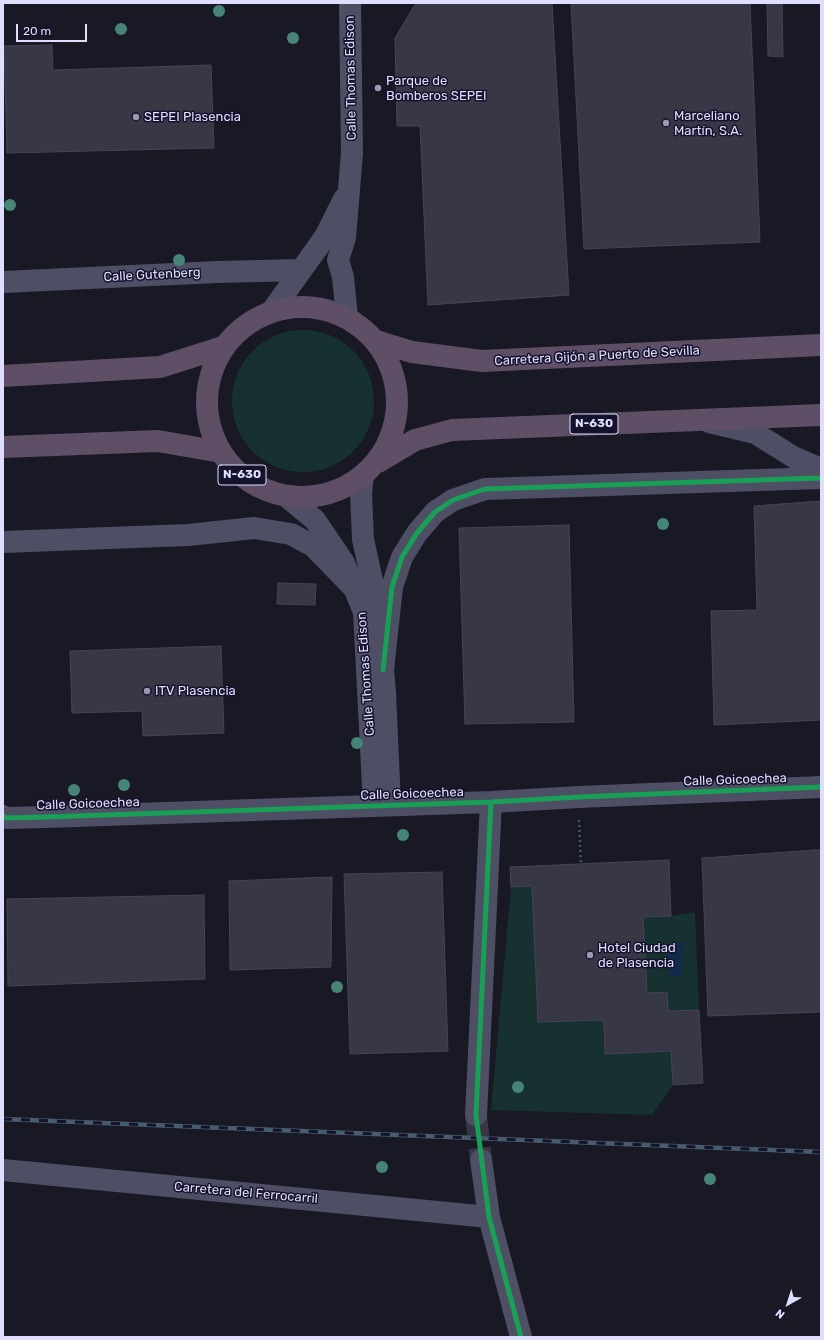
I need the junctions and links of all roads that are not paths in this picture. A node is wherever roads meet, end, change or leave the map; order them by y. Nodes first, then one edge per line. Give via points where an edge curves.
1 (350, 3) edge
2 (352, 153) junction
3 (301, 270) junction
4 (3, 282) edge
5 (272, 311) junction
6 (347, 318) junction
7 (376, 341) junction
8 (821, 346) edge
9 (223, 347) junction
10 (3, 376) edge
11 (821, 415) edge
12 (700, 420) junction
13 (3, 447) edge
14 (221, 452) junction
15 (369, 469) junction
16 (821, 469) edge
17 (821, 478) edge
18 (286, 496) junction
19 (3, 542) edge
20 (354, 588) junction
21 (383, 670) junction
22 (821, 787) edge
23 (491, 802) junction
24 (382, 805) junction
25 (3, 816) edge
26 (476, 1116) tunnel mouth
27 (481, 1160) tunnel mouth
28 (3, 1170) edge
29 (489, 1217) junction
30 (521, 1337) edge

1 - 2 street, Calle Thomas Edison
2 - 3 street, Calle Thomas Edison via 345,197 325,236
2 - 6 street, Calle Thomas Edison via 344,238 338,260 343,277
3 - 4 street, Calle Gutenberg
3 - 5 street, Calle Thomas Edison
5 - 6 highway, N-630 via 298,306 323,308
5 - 9 highway, N-630 via 245,325
6 - 7 highway, N-630
7 - 8 highway, Carretera Gijón a Puerto de Sevilla / N-630 via 412,352 482,361
7 - 15 highway, N-630 via 392,370 398,402 392,435
9 - 10 highway, N-630 via 160,367
9 - 14 highway, N-630 via 211,372 206,399 210,426
11 - 12 highway, N-630
12 - 15 highway, N-630 via 452,430 415,440
12 - 16 street via 755,433 795,458
13 - 14 highway, N-630 via 158,441
14 - 18 highway, N-630 via 238,473 260,488
15 - 18 highway, N-630 via 340,490 314,497
15 - 21 street, Calle Thomas Edison via 361,494 363,540 377,604
17 - 21 street via 485,489 453,500 434,512 417,532 402,558 392,587
18 - 20 street, Calle Thomas Edison via 315,520 344,563
19 - 20 street via 188,534 254,528 291,534 313,546
20 - 24 street, Calle Thomas Edison via 364,612
21 - 24 street, Calle Thomas Edison
22 - 23 street, Calle Goicoechea
23 - 24 street, Calle Goicoechea
23 - 26 street
24 - 25 street, Calle Goicoechea via 46,817
27 - 29 street
28 - 29 street, Carretera del Ferrocarril
29 - 30 street

